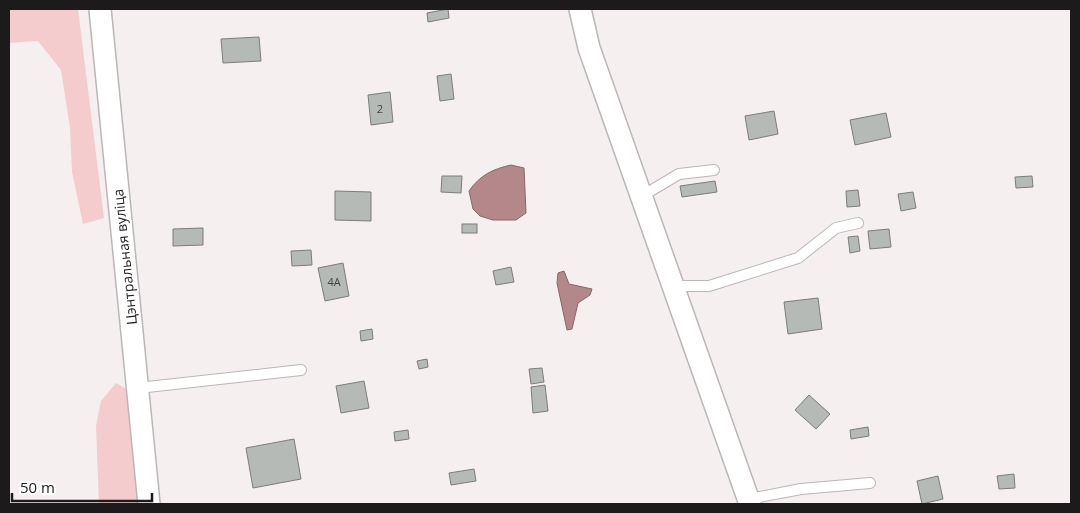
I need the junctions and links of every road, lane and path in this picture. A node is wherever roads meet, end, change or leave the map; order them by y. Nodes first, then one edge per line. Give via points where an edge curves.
1 (100, 9) edge
2 (580, 9) edge
3 (714, 170) dead end
4 (642, 196) junction
5 (858, 223) dead end
6 (672, 286) junction
7 (301, 370) dead end
8 (138, 388) junction
9 (870, 483) dead end
10 (749, 502) edge
11 (149, 504) edge

1 - 8 street, Цэнтральная вуліца
2 - 4 street via 589,48
3 - 4 lane via 679,174
4 - 6 street
5 - 6 lane via 836,228 798,258 709,286
6 - 10 street
7 - 8 lane
8 - 11 street, Цэнтральная вуліца
9 - 10 lane via 801,489

